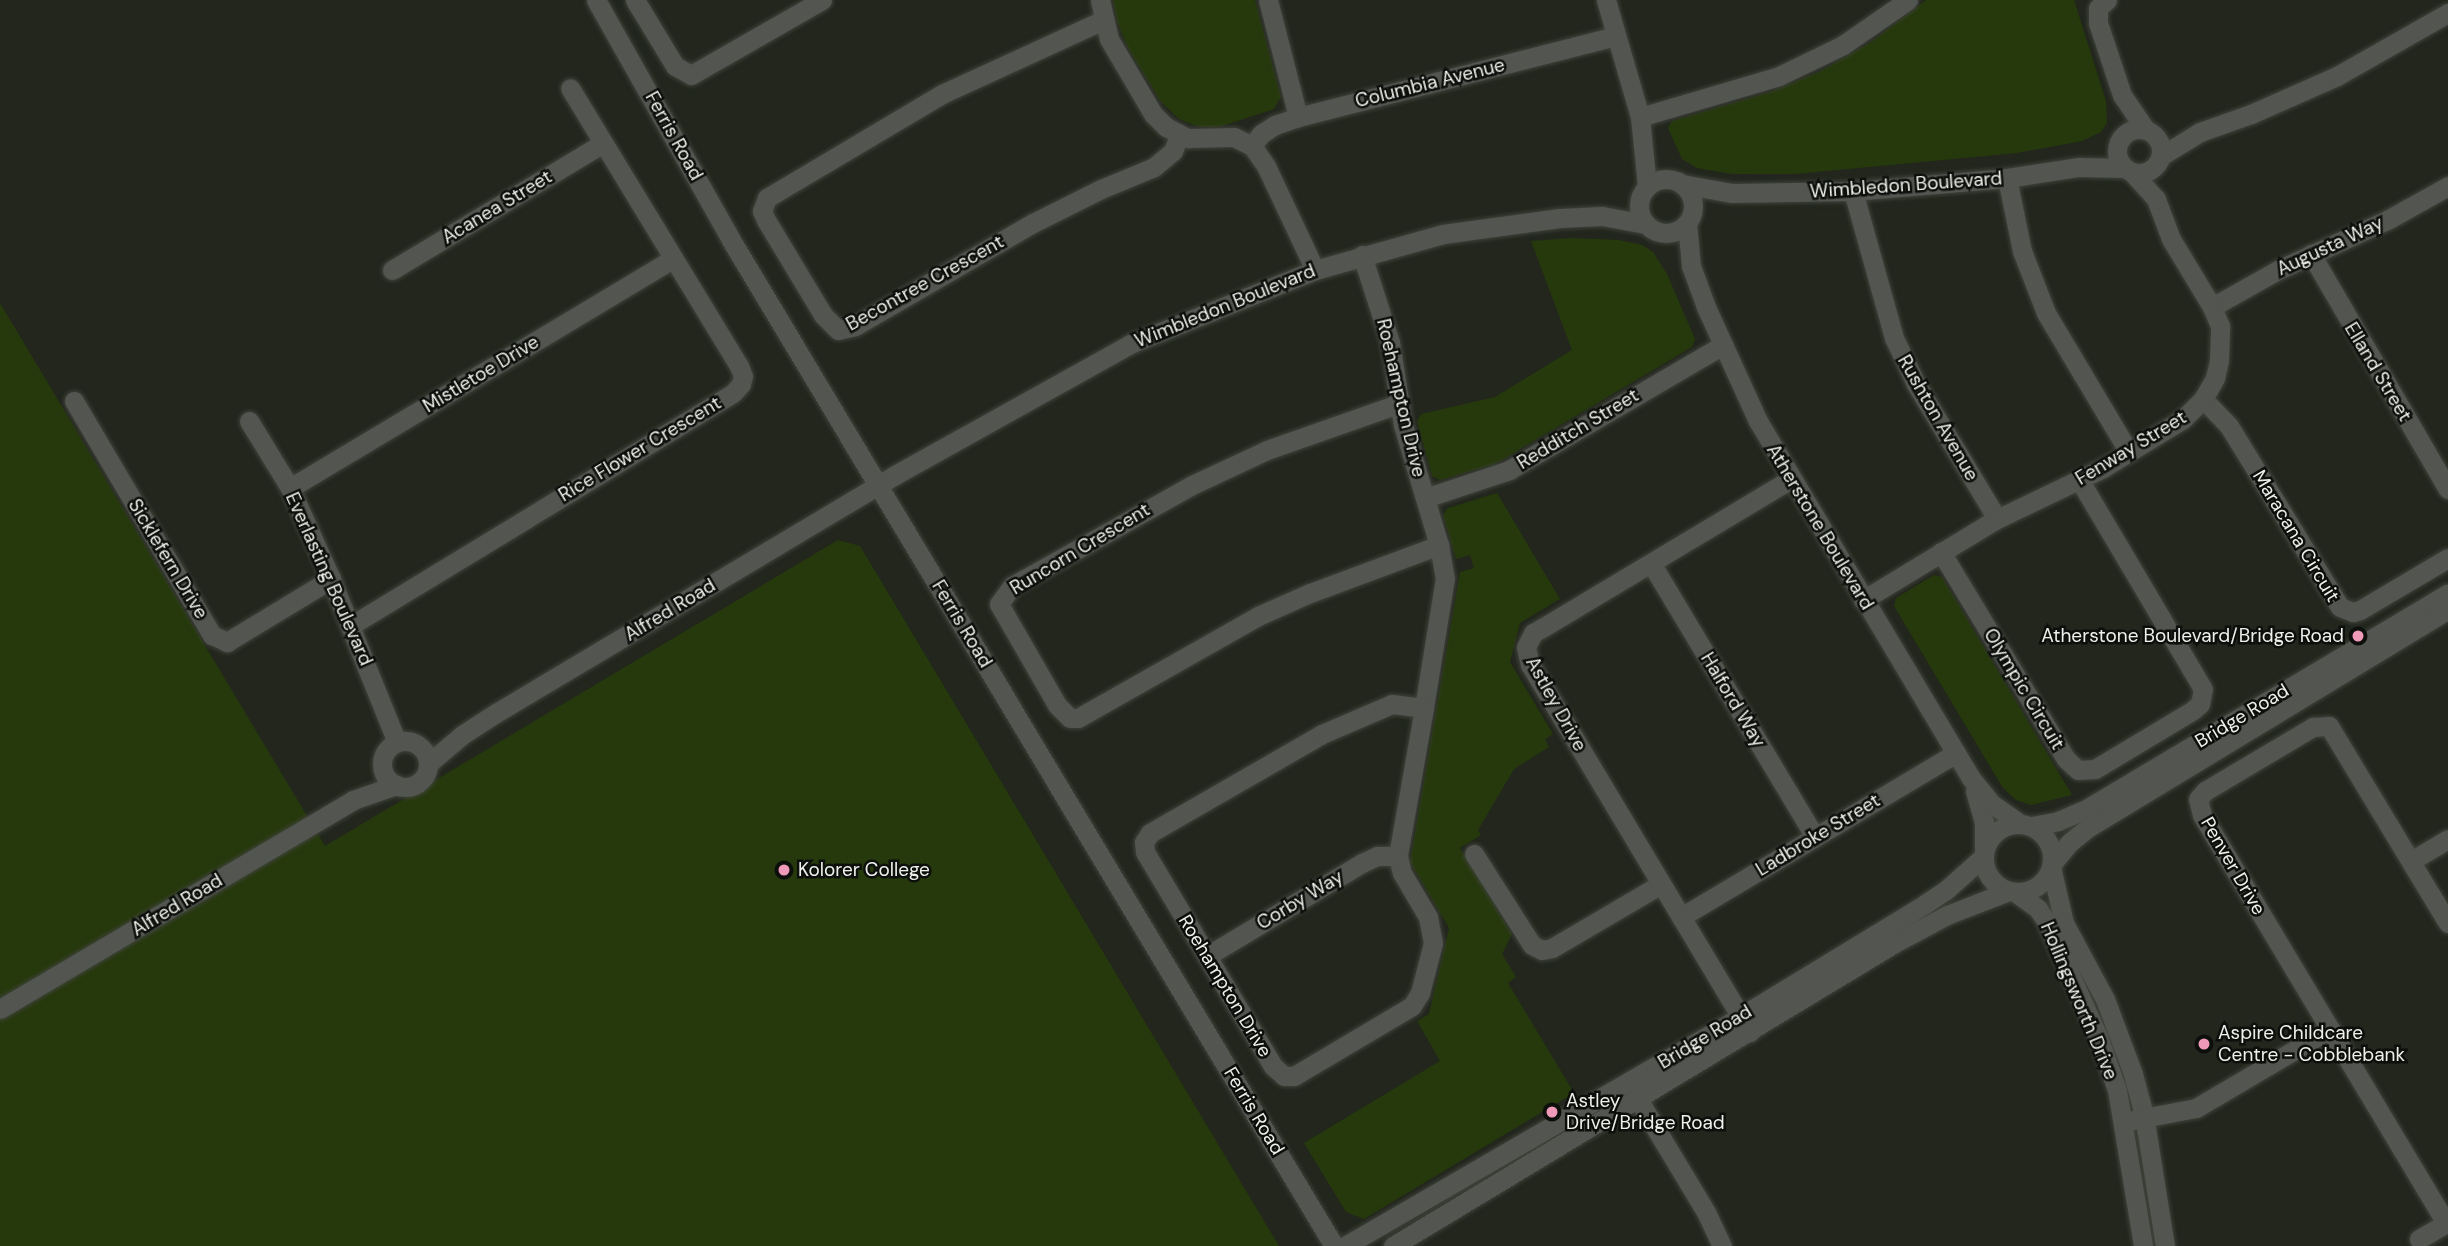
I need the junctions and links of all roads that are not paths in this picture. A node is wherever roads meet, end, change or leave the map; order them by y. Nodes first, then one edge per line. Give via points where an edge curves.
1 (596, 0) edge
2 (635, 0) edge
3 (822, 0) edge
4 (1100, 0) edge
5 (1268, 0) edge
6 (1606, 0) edge
7 (1908, 0) edge
8 (2107, 0) edge
9 (796, 6) edge
10 (2448, 13) edge
11 (1103, 20) junction
12 (1616, 36) junction
13 (570, 88) dead end
14 (2122, 95) junction
15 (1298, 117) junction
16 (1640, 117) junction
17 (2149, 131) junction
18 (2200, 132) junction
19 (1180, 135) junction
20 (1644, 138) junction
21 (2118, 142) junction
22 (603, 144) junction
23 (1252, 146) junction
24 (2160, 159) junction
25 (2079, 167) junction
26 (2129, 170) junction
27 (2007, 178) junction
28 (1674, 182) junction
29 (2448, 186) edge
30 (1853, 191) junction
31 (1644, 192) junction
32 (1732, 193) junction
33 (2156, 199) junction
34 (1602, 216) junction
35 (1689, 218) junction
36 (1652, 228) junction
37 (1362, 254) junction
38 (2311, 254) junction
39 (673, 259) junction
40 (1691, 266) junction
41 (392, 270) dead end
42 (1315, 270) junction
43 (2212, 307) junction
44 (1723, 345) junction
45 (2203, 399) junction
46 (74, 401) dead end
47 (1398, 404) junction
48 (249, 421) dead end
49 (2129, 452) junction
50 (1791, 480) junction
51 (2080, 481) junction
52 (879, 485) junction
53 (290, 488) junction
54 (2448, 489) edge
55 (1425, 498) junction
56 (1997, 519) junction
57 (1439, 545) junction
58 (1941, 552) junction
59 (2448, 558) edge
60 (1651, 563) junction
61 (331, 579) junction
62 (2448, 593) edge
63 (1863, 600) junction
64 (2448, 611) edge
65 (350, 626) junction
66 (1424, 709) junction
67 (462, 734) junction
68 (397, 742) junction
69 (418, 744) junction
70 (1956, 753) junction
71 (429, 763) junction
72 (382, 767) junction
73 (1970, 777) junction
74 (396, 785) junction
75 (353, 800) junction
76 (2026, 825) junction
77 (1815, 837) junction
78 (2448, 839) edge
79 (1475, 854) dead end
80 (1984, 854) junction
81 (1398, 856) junction
82 (2411, 861) junction
83 (2051, 866) junction
84 (1661, 884) junction
85 (2012, 892) junction
86 (1681, 917) junction
87 (2448, 923) edge
88 (1207, 956) junction
89 (0, 1009) edge
90 (1746, 1024) junction
91 (2330, 1030) junction
92 (1638, 1099) junction
93 (2144, 1118) junction
94 (2123, 1121) junction
95 (2447, 1223) edge
96 (2419, 1239) dead end
97 (1334, 1246) edge
98 (1345, 1246) edge
99 (1393, 1246) edge
100 (1721, 1246) edge
101 (2143, 1246) edge
102 (2165, 1246) edge

1 - 52 street, Ferris Road via 731,240
2 - 9 street via 675,66 691,75
3 - 9 street
4 - 11 street
5 - 15 street
6 - 12 street
7 - 16 street via 1843,45 1779,76
8 - 14 street via 2096,14
10 - 18 street via 2337,76
11 - 19 street via 1112,47 1153,114
11 - 19 street, Becontree Crescent via 942,94 767,198 762,211 766,220 823,315 838,330 855,326 1033,223 1154,167 1172,151
12 - 15 street, Columbia Avenue
12 - 16 street
13 - 22 street, Rice Flower Crescent
14 - 17 street
14 - 21 street
15 - 23 street, Columbia Avenue via 1275,125
16 - 20 street
17 - 18 street
17 - 21 street via 2133,129
17 - 24 street via 2161,144
18 - 24 street
19 - 23 street via 1201,140 1234,138
20 - 28 street
20 - 31 street
21 - 25 street, Wimbledon Boulevard
21 - 26 street via 2118,158
22 - 39 street, Rice Flower Crescent
22 - 41 street, Acanea Street
23 - 42 street
24 - 26 street via 2150,170
24 - 33 street, Fenway Street
25 - 26 street, Wimbledon Boulevard
25 - 27 street, Wimbledon Boulevard
26 - 33 street, Fenway Street
27 - 30 street, Wimbledon Boulevard
27 - 49 street via 2022,251 2046,313
28 - 31 street
28 - 32 street, Wimbledon Boulevard
28 - 35 street via 1692,200
29 - 38 street, Augusta Way
30 - 32 street, Wimbledon Boulevard
30 - 56 street, Rushton Avenue via 1894,338 1916,384
31 - 34 street, Wimbledon Boulevard
31 - 36 street via 1640,212
32 - 35 street, Wimbledon Boulevard
33 - 43 street, Fenway Street via 2171,239
34 - 36 street, Wimbledon Boulevard
34 - 37 street, Wimbledon Boulevard via 1494,225
35 - 36 street via 1671,232
35 - 40 street, Atherstone Boulevard
36 - 40 street, Atherstone Boulevard
37 - 42 street, Wimbledon Boulevard
37 - 47 street, Roehampton Drive via 1390,342
38 - 43 street, Augusta Way
38 - 54 street, Elland Street
39 - 53 street, Mistletoe Drive
39 - 65 street, Rice Flower Crescent via 741,371 738,388
40 - 44 street, Atherstone Boulevard
42 - 52 street, Wimbledon Boulevard via 1130,344
43 - 45 street, Fenway Street via 2221,345 2215,378
44 - 50 street, Atherstone Boulevard
44 - 55 street, Redditch Street via 1509,470
45 - 49 street, Fenway Street via 2183,419
45 - 59 street, Maracana Circuit via 2229,426 2340,607 2360,610
46 - 61 street, Sicklefern Drive via 212,635 228,642
47 - 55 street, Roehampton Drive
47 - 57 street, Runcorn Crescent via 1267,450 1192,485 1012,586 999,604 1057,705 1070,718 1078,718 1258,616
48 - 53 street, Everlasting Boulevard
49 - 51 street, Fenway Street
50 - 60 street, Astley Drive
50 - 63 street, Atherstone Boulevard
51 - 56 street, Fenway Street
51 - 58 street, Olympic Circuit via 2203,689 2200,704 2193,710 2095,769 2078,770 2066,760
52 - 67 street, Alfred Road
52 - 97 street, Ferris Road
53 - 61 street, Everlasting Boulevard
55 - 57 street, Roehampton Drive
56 - 58 street, Fenway Street
57 - 66 street, Roehampton Drive via 1445,578
58 - 63 street, Fenway Street
60 - 77 street, Halford Way
60 - 84 street, Astley Drive via 1533,634 1526,654
61 - 65 street, Everlasting Boulevard
62 - 76 street, Bridge Road via 2088,808 2058,821
63 - 70 street, Atherstone Boulevard
64 - 83 street, Bridge Road via 2089,827 2068,843
65 - 68 street, Everlasting Boulevard
66 - 81 street, Roehampton Drive
66 - 88 street, Roehampton Drive via 1392,704 1322,734 1147,837 1146,852
67 - 69 street, Alfred Road
67 - 71 street, Alfred Road
68 - 69 street
68 - 72 street via 385,752
69 - 71 street
70 - 73 street, Atherstone Boulevard
70 - 77 street, Ladbroke Street
71 - 74 street via 419,783
72 - 74 street
72 - 75 street, Alfred Road
73 - 76 street, Atherstone Boulevard via 2003,815
73 - 80 street, Atherstone Boulevard via 1983,817
74 - 75 street, Alfred Road
75 - 89 street, Alfred Road
76 - 80 street via 2010,824 1993,834
76 - 83 street via 2046,837
77 - 86 street, Ladbroke Street
78 - 82 street
79 - 84 street via 1532,945 1542,950
80 - 85 street via 1993,882
80 - 90 street, Bridge Road via 1935,897
81 - 88 street, Corby Way via 1377,856 1362,863
81 - 88 street, Roehampton Drive via 1434,935 1420,993 1412,1006 1293,1076 1284,1076 1273,1066
82 - 87 street, Penver Drive
82 - 91 street, Penver Drive via 2333,731 2324,725 2301,734 2205,791 2199,799 2202,815
83 - 85 street via 2037,886
83 - 93 street, Hollingsworth Drive via 2064,923 2105,999
84 - 86 street, Astley Drive
85 - 90 street, Bridge Road via 1947,915
85 - 94 street, Hollingsworth Drive via 2038,909 2052,931 2098,1036
86 - 90 street, Astley Drive
90 - 92 street, Bridge Road
90 - 98 street, Bridge Road
91 - 93 street via 2196,1108
91 - 95 street, Penver Drive
92 - 99 street, Bridge Road
92 - 100 street
93 - 94 street
93 - 102 street, Hollingsworth Drive
94 - 101 street, Hollingsworth Drive
95 - 96 street

